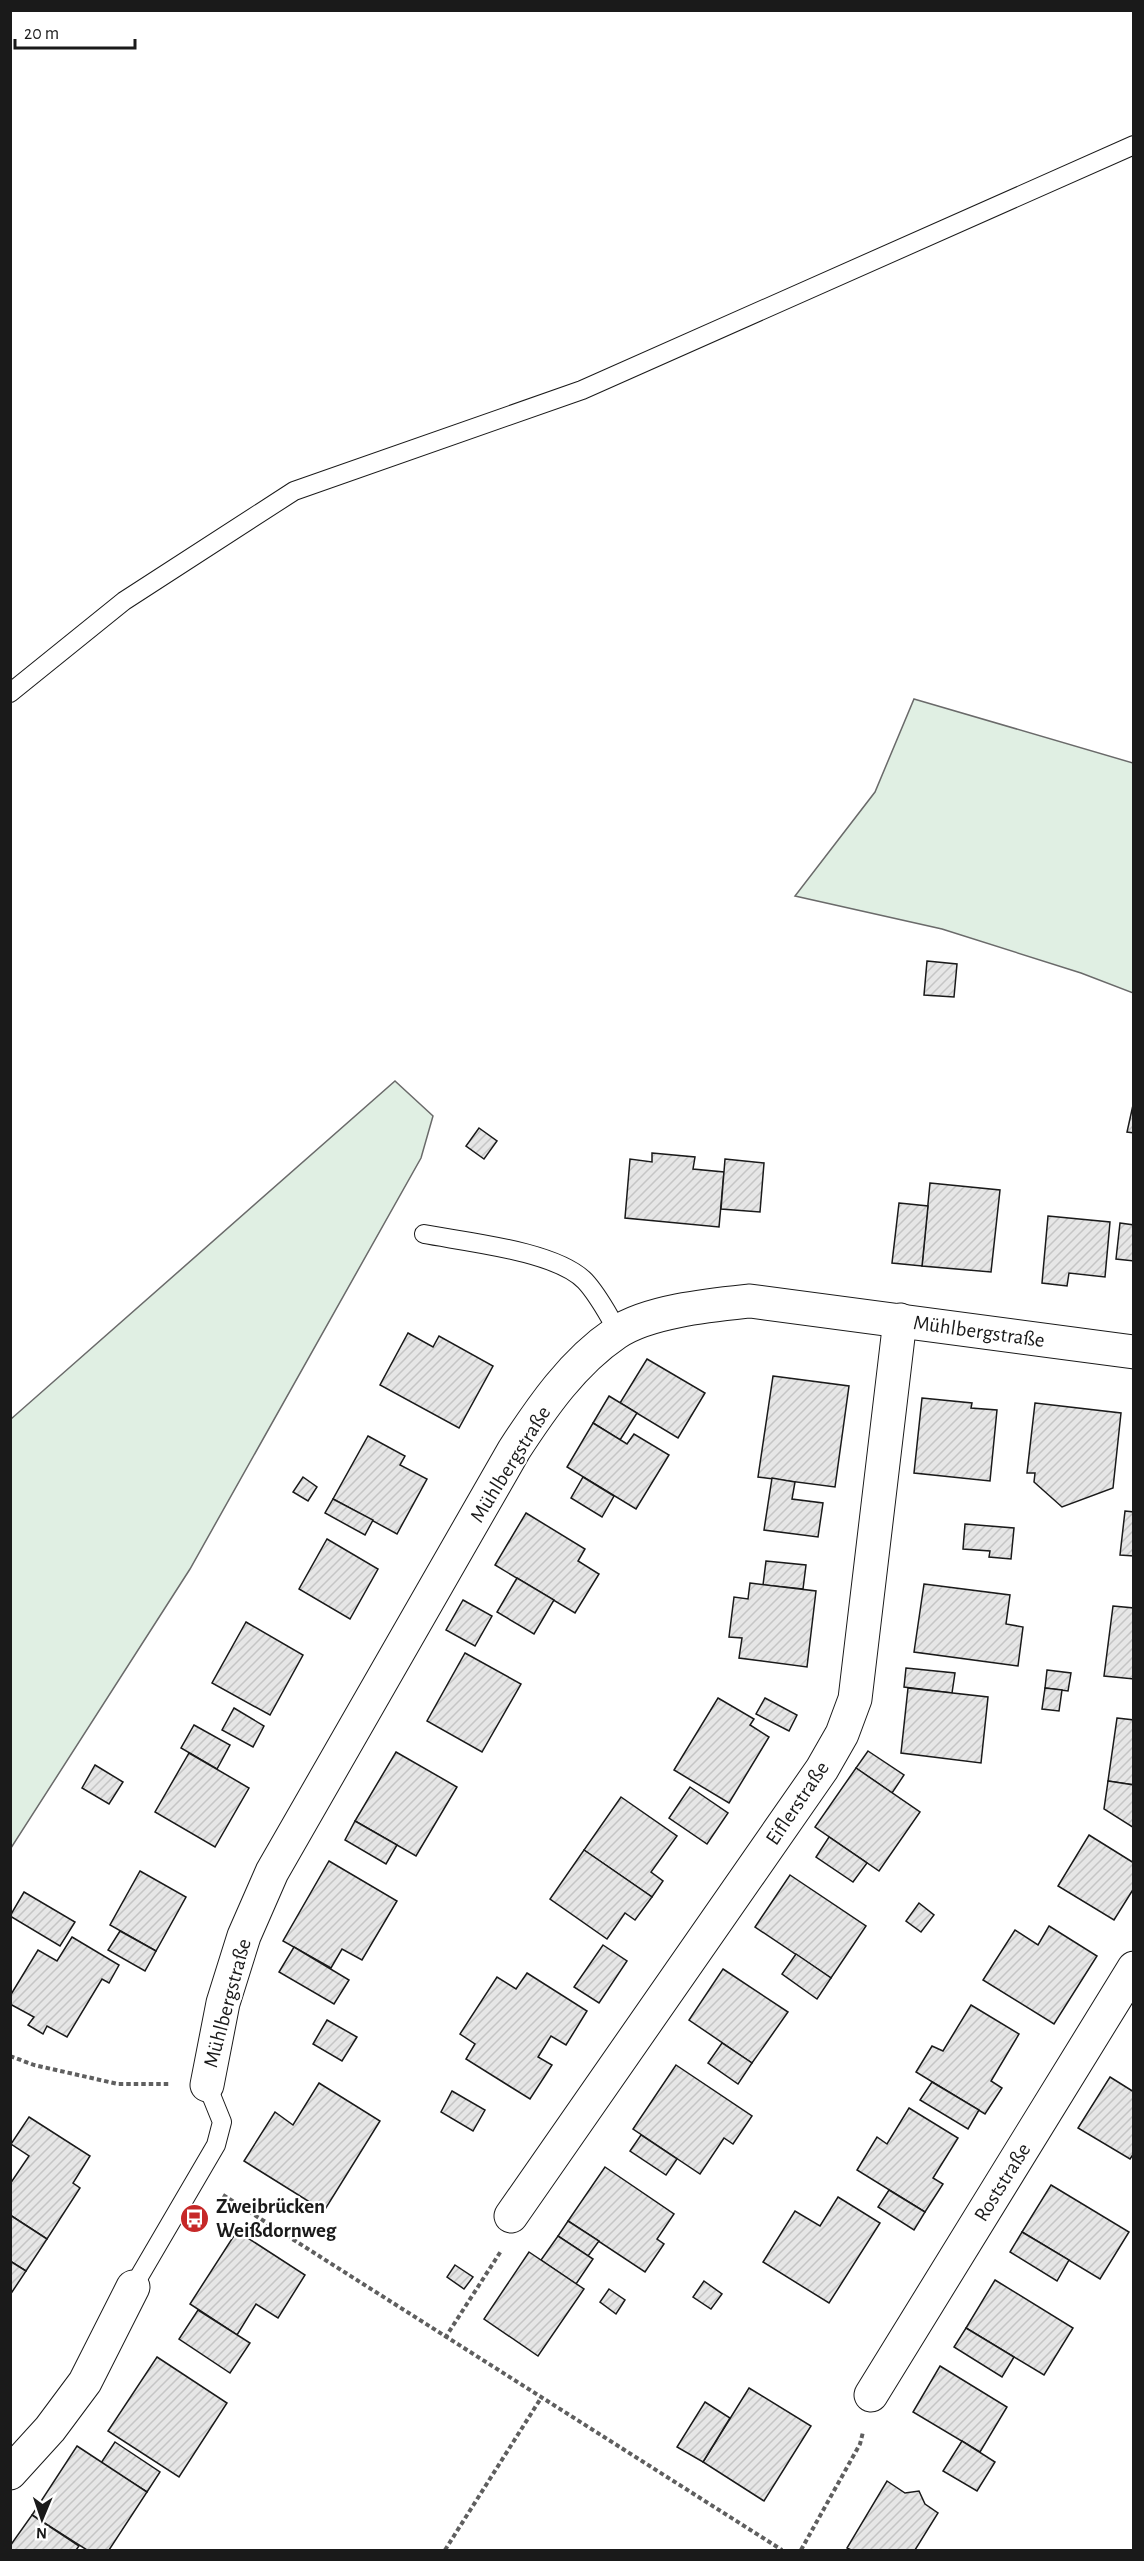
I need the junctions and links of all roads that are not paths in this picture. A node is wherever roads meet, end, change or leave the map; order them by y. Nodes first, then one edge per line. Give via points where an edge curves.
1 (1134, 145) edge
2 (10, 693) edge
3 (424, 1234) dead end
4 (900, 1320) junction
5 (618, 1331) junction
6 (1134, 1352) edge
7 (1134, 1968) edge
8 (207, 2085) joint
9 (511, 2216) road end
10 (133, 2287) joint
11 (871, 2395) road end
12 (10, 2473) edge

1 - 2 lane via 582,390 294,491 124,601
3 - 5 lane via 540,1257 565,1266 585,1281
4 - 5 street, Mühlbergstraße via 750,1301 691,1307
4 - 6 street, Mühlbergstraße
4 - 9 street, Eiflerstraße via 855,1699 842,1734 822,1769
5 - 8 street, Mühlbergstraße via 580,1362 514,1450 272,1872 244,1936 223,2003
7 - 11 street, Roststraße
8 - 10 lane via 222,2122 216,2145
10 - 12 street via 85,2382

